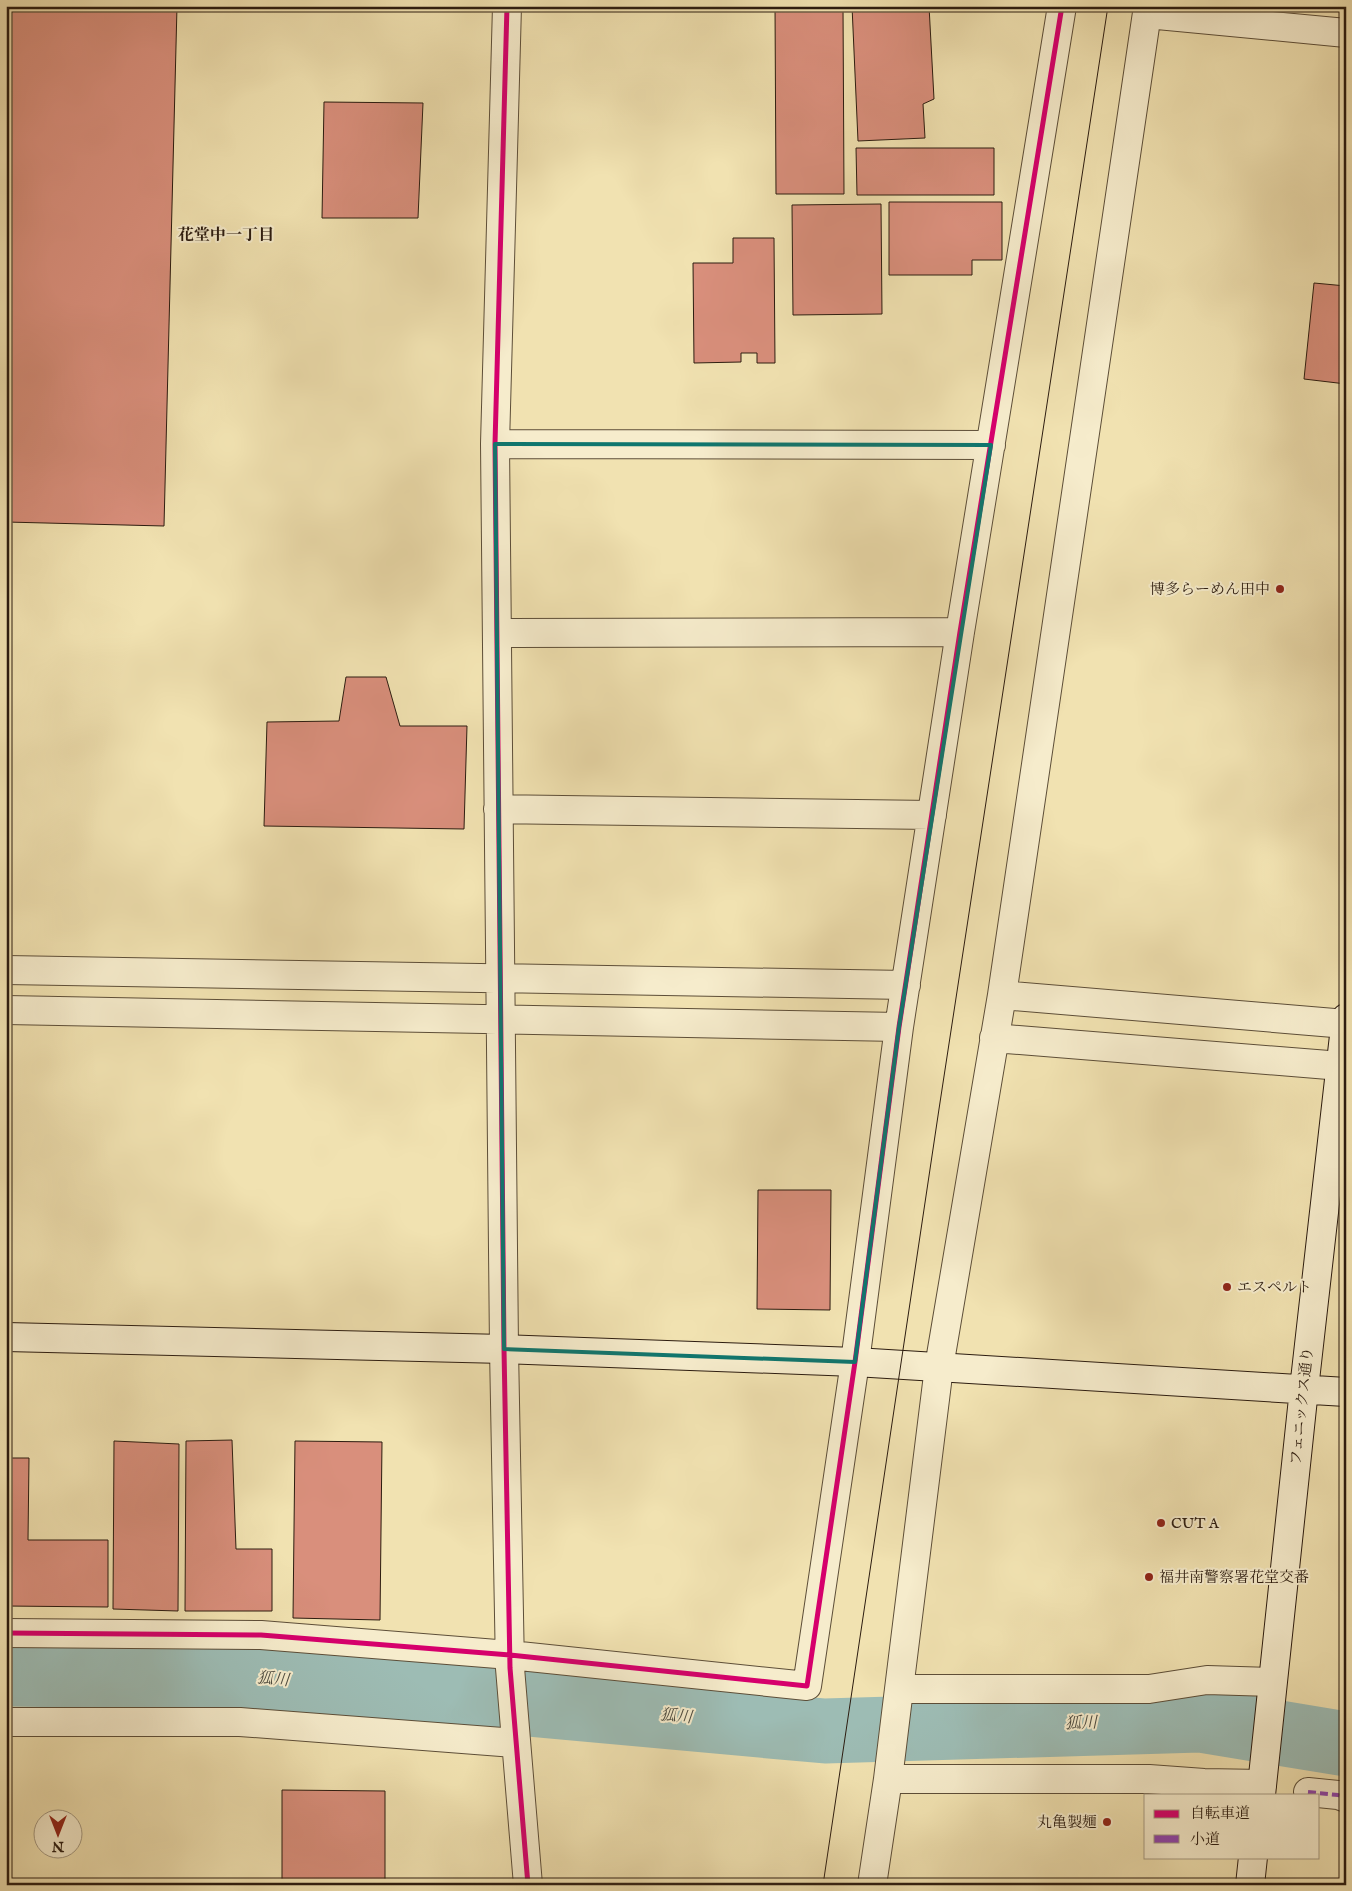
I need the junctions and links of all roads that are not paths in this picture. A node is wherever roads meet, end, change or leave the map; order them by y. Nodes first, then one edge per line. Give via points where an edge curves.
1 (507, 6) edge
2 (1062, 6) edge
3 (1148, 10) edge
4 (1346, 33) edge
5 (495, 444) junction
6 (991, 445) junction
7 (960, 632) junction
8 (497, 633) junction
9 (498, 809) junction
10 (932, 815) junction
11 (6, 970) edge
12 (500, 978) junction
13 (906, 985) junction
14 (1002, 995) junction
15 (6, 1010) edge
16 (502, 1020) junction
17 (1345, 1022) edge
18 (899, 1027) junction
19 (994, 1038) junction
20 (1341, 1066) junction
21 (6, 1337) edge
22 (504, 1349) junction
23 (855, 1362) junction
24 (939, 1367) junction
25 (1304, 1389) junction
26 (1346, 1392) edge
27 (6, 1633) edge
28 (510, 1662) junction
29 (1271, 1691) junction
30 (898, 1696) junction
31 (6, 1722) edge
32 (515, 1743) junction
33 (889, 1772) junction
34 (1262, 1785) edge
35 (1308, 1792) dead end
36 (1346, 1798) edge
37 (1253, 1858) edge
38 (528, 1885) edge
39 (872, 1885) edge
40 (1250, 1885) edge

1 - 5 street
2 - 6 street
3 - 4 street
3 - 14 street
5 - 6 street
5 - 8 street
6 - 7 street
7 - 8 street
7 - 10 street
8 - 9 street
9 - 10 street
9 - 12 street
10 - 13 street
11 - 12 street
12 - 13 street
12 - 16 street
13 - 18 street
14 - 17 street
14 - 19 street
15 - 16 street
16 - 18 street
16 - 22 street
17 - 20 street, フェニックス通り
18 - 23 street
19 - 20 street
19 - 24 street
20 - 25 street, フェニックス通り
21 - 22 street
22 - 23 street
22 - 28 street
23 - 24 street
23 - 28 street via 806,1686
24 - 25 street
24 - 30 street
25 - 26 street
25 - 29 street, フェニックス通り
27 - 28 street via 261,1635
28 - 32 street
29 - 30 street via 1207,1680 1150,1689
29 - 34 street, フェニックス通り
30 - 33 street
31 - 32 street via 240,1722
32 - 38 street
33 - 34 street via 1150,1778
33 - 39 street
35 - 36 street
37 - 40 street

